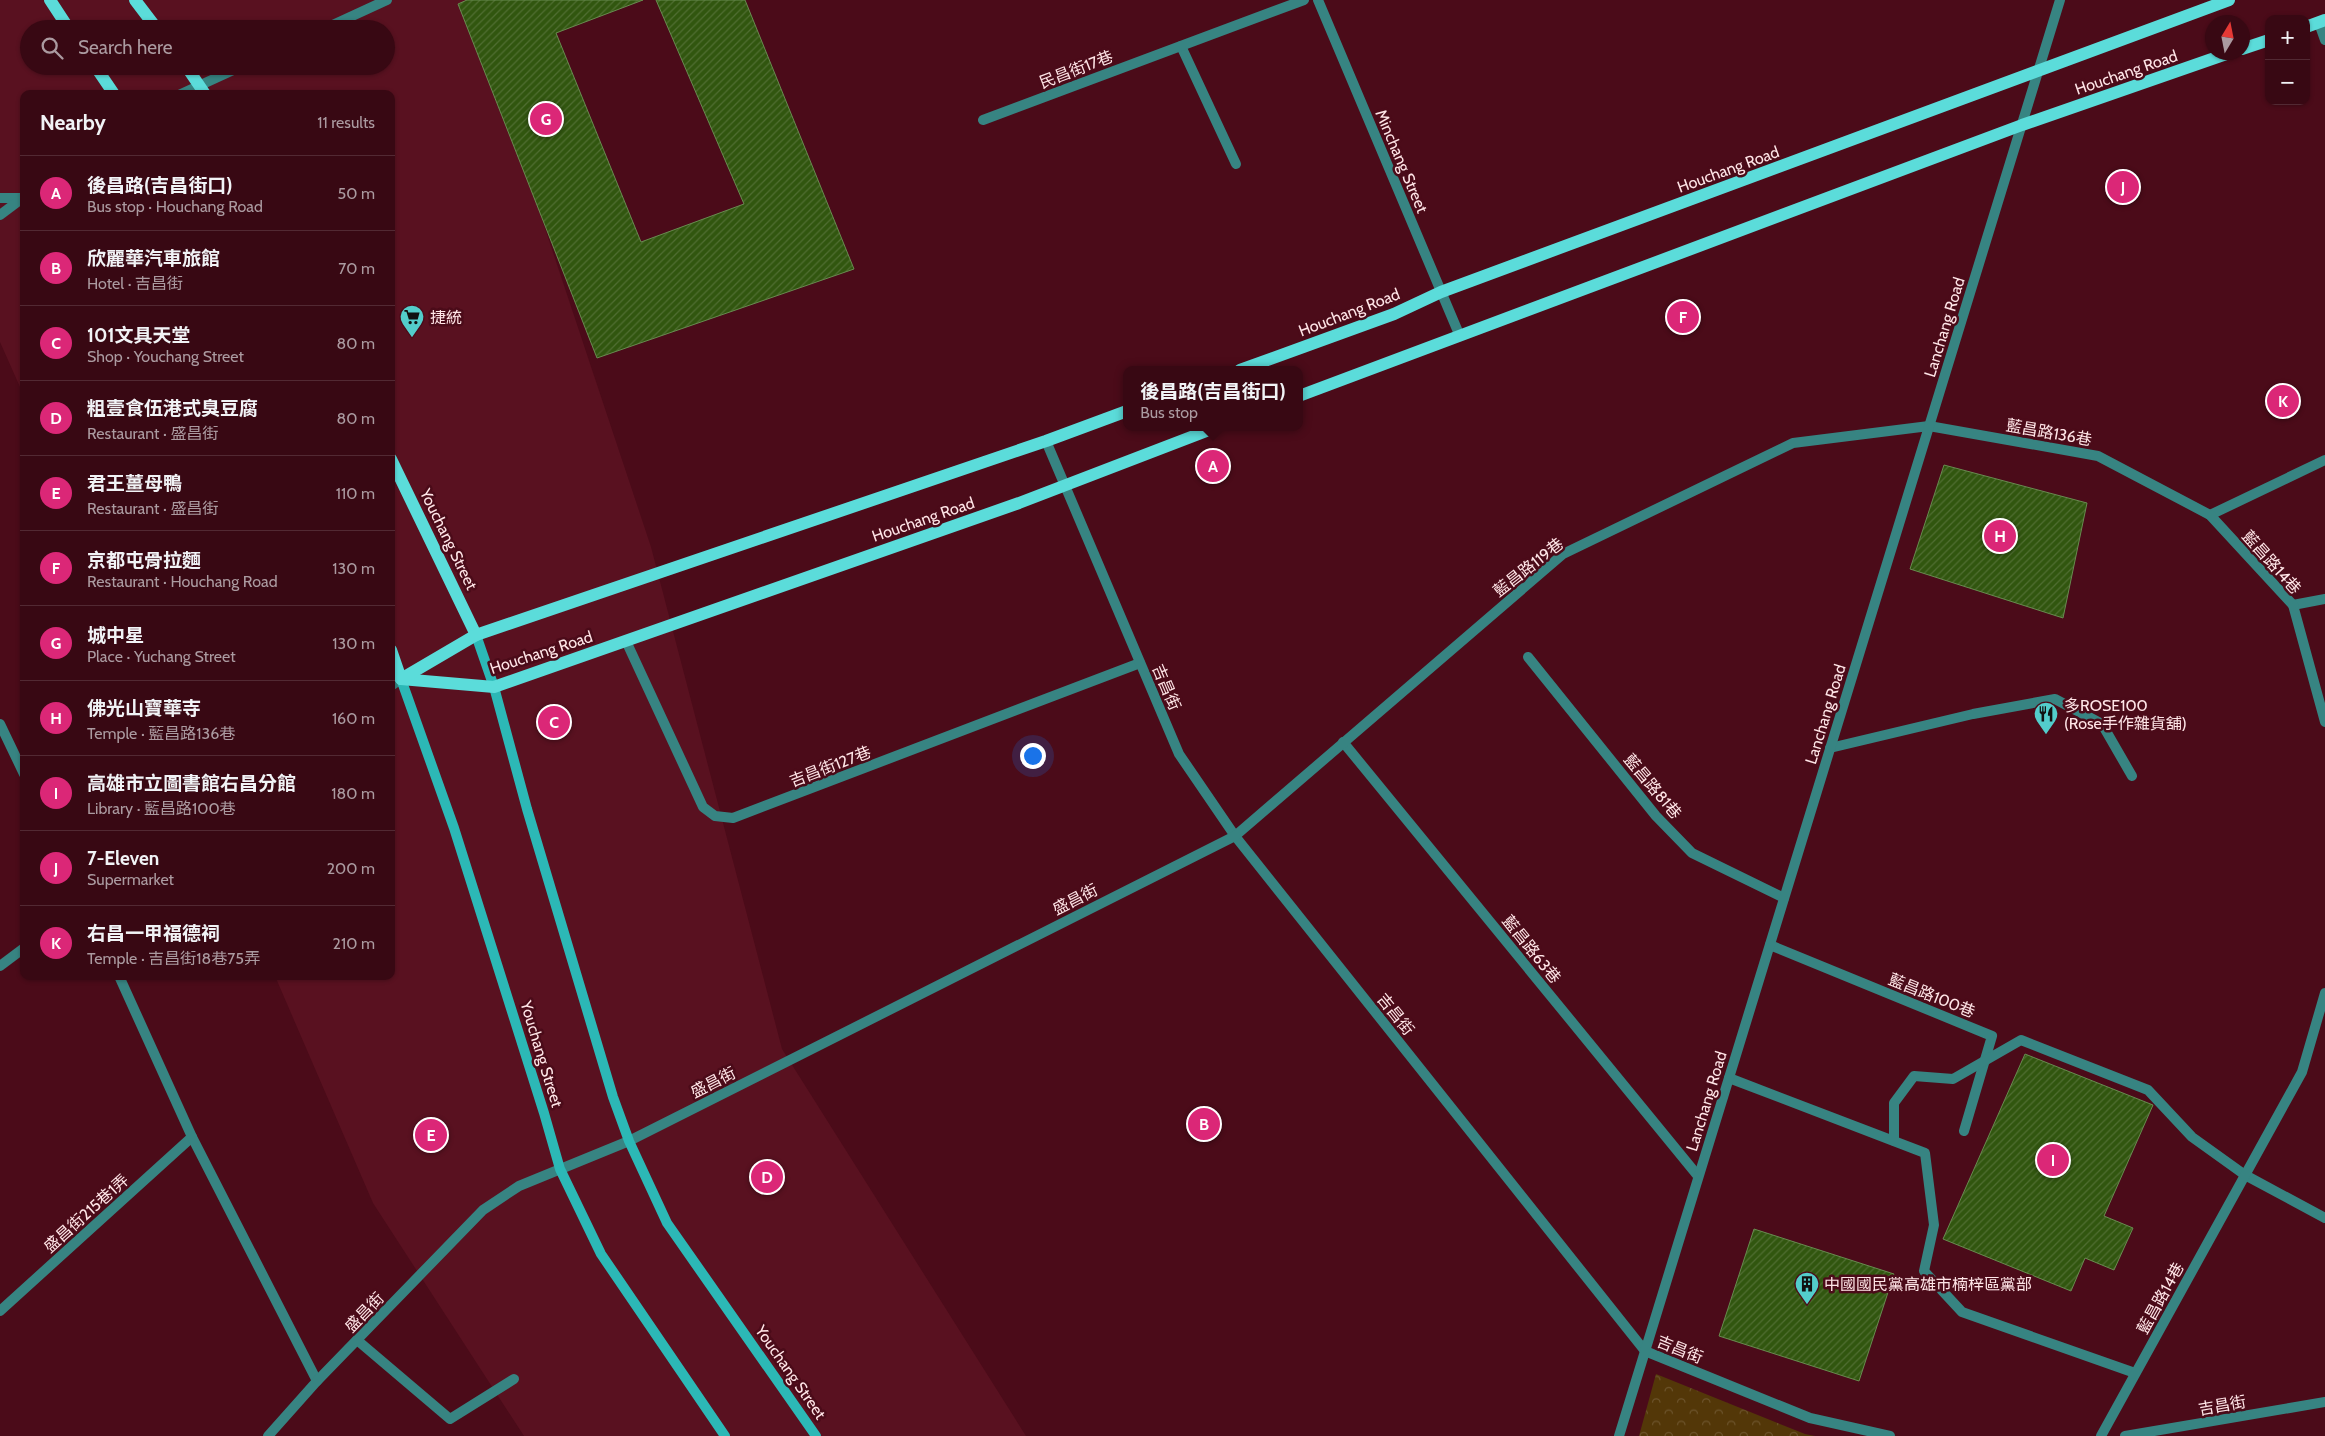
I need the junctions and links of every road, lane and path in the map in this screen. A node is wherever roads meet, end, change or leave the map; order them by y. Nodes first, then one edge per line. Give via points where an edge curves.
1 (50, 0) edge
2 (135, 0) edge
3 (387, 0) edge
4 (1304, 0) edge
5 (1318, 0) edge
6 (2060, 0) edge
7 (2229, 0) edge
8 (64, 20) edge
9 (151, 20) edge
10 (344, 20) edge
11 (2322, 22) edge
12 (2310, 26) edge
13 (2325, 40) edge
14 (2265, 41) edge
15 (1181, 46) junction
16 (2250, 46) edge
17 (2209, 60) edge
18 (2038, 71) junction
19 (101, 75) edge
20 (193, 75) edge
21 (227, 75) edge
22 (203, 89) edge
23 (111, 90) edge
24 (983, 120) dead end
25 (2022, 125) junction
26 (1236, 164) dead end
27 (0, 198) edge
28 (20, 198) edge
29 (20, 200) edge
30 (0, 215) edge
31 (1442, 292) junction
32 (1460, 334) junction
33 (1251, 366) edge
34 (1303, 394) edge
35 (1123, 412) edge
36 (1929, 426) junction
37 (1207, 431) edge
38 (1046, 441) junction
39 (2325, 460) edge
40 (395, 467) edge
41 (1064, 486) junction
42 (2210, 515) junction
43 (2325, 599) edge
44 (2293, 606) junction
45 (476, 635) junction
46 (626, 641) junction
47 (1528, 657) dead end
48 (1140, 663) junction
49 (396, 682) edge
50 (494, 687) junction
51 (2325, 722) edge
52 (0, 724) edge
53 (1344, 742) junction
54 (1830, 748) junction
55 (20, 766) edge
56 (2132, 776) dead end
57 (1235, 836) junction
58 (1784, 898) junction
59 (1770, 945) junction
60 (20, 951) edge
61 (0, 966) edge
62 (120, 980) edge
63 (2325, 993) edge
64 (1728, 1078) junction
65 (1964, 1131) dead end
66 (192, 1137) junction
67 (1894, 1141) junction
68 (629, 1142) junction
69 (560, 1169) junction
70 (2245, 1175) junction
71 (1698, 1176) junction
72 (2325, 1218) edge
73 (0, 1312) edge
74 (357, 1340) junction
75 (1645, 1351) junction
76 (2135, 1374) junction
77 (514, 1379) dead end
78 (317, 1381) junction
79 (2325, 1402) edge
80 (268, 1436) edge
81 (725, 1436) edge
82 (816, 1436) edge
83 (1618, 1436) edge
84 (1890, 1436) edge
85 (2101, 1436) edge
86 (2125, 1436) edge

1 - 8 main road
2 - 9 main road
3 - 10 street
4 - 15 street, 民昌街17巷
5 - 31 street, Minchang Street
6 - 18 street, Lanchang Road
7 - 18 main road, Houchang Road
11 - 12 main road
11 - 13 street
14 - 16 main road
15 - 24 street, 民昌街17巷
15 - 26 street
17 - 25 main road, Houchang Road
18 - 25 street, Lanchang Road
18 - 31 main road, Houchang Road
19 - 23 main road
20 - 22 main road
21 - 22 street
25 - 32 main road, Houchang Road
25 - 36 street, Lanchang Road
27 - 28 street
29 - 30 street
31 - 32 street, Minchang Street
31 - 33 main road, Houchang Road via 1394,314
32 - 34 main road, Houchang Road
35 - 38 main road
36 - 42 street, 藍昌路136巷 via 2098,456
36 - 53 street, 藍昌路119巷 via 1793,443 1563,554
36 - 54 street, Lanchang Road
37 - 41 main road, Houchang Road
38 - 41 street, 吉昌街
38 - 45 main road
39 - 42 street
40 - 45 main road, Youchang Street
41 - 46 main road, Houchang Road
41 - 48 street, 吉昌街
42 - 44 street, 藍昌路14巷
43 - 44 street
44 - 51 street, 藍昌路14巷
45 - 49 main road
45 - 50 street, Youchang Street
46 - 48 street, 吉昌街127巷 via 703,807 715,816 733,818
46 - 50 main road, Houchang Road
47 - 58 street, 藍昌路81巷 via 1656,816 1692,854
48 - 57 street, 吉昌街 via 1179,754
49 - 50 main road, Houchang Road
49 - 69 street, Youchang Street via 454,828
50 - 68 street, Youchang Street via 607,1079
52 - 55 street
53 - 57 street, 藍昌路119巷
53 - 71 street, 藍昌路63巷
54 - 56 street via 1973,714 2056,699 2102,724
54 - 58 street, Lanchang Road
57 - 68 street, 盛昌街
57 - 75 street, 吉昌街
58 - 59 street, Lanchang Road
59 - 64 street, Lanchang Road
59 - 65 street, 藍昌路100巷 via 1992,1036
60 - 61 street
62 - 66 street
63 - 70 street, 藍昌路14巷 via 2302,1072
64 - 67 street
64 - 71 street, Lanchang Road
66 - 73 street, 盛昌街215巷1弄
66 - 78 street
67 - 70 street via 1894,1103 1914,1076 1954,1079 2021,1040 2148,1090 2192,1137
67 - 76 street via 1926,1153 1934,1225 1924,1271 1962,1312
68 - 69 street, 盛昌街
68 - 82 street, Youchang Street via 667,1223
69 - 74 street, 盛昌街 via 519,1186 483,1210
69 - 81 street, Youchang Street via 600,1254
70 - 72 street
70 - 76 street, 藍昌路14巷
71 - 75 street, Lanchang Road
74 - 77 street via 450,1419
74 - 78 street, 盛昌街
75 - 83 street, Lanchang Road
75 - 84 street, 吉昌街 via 1810,1418
76 - 85 street, 藍昌路14巷
78 - 80 street, 盛昌街
79 - 86 street, 吉昌街

